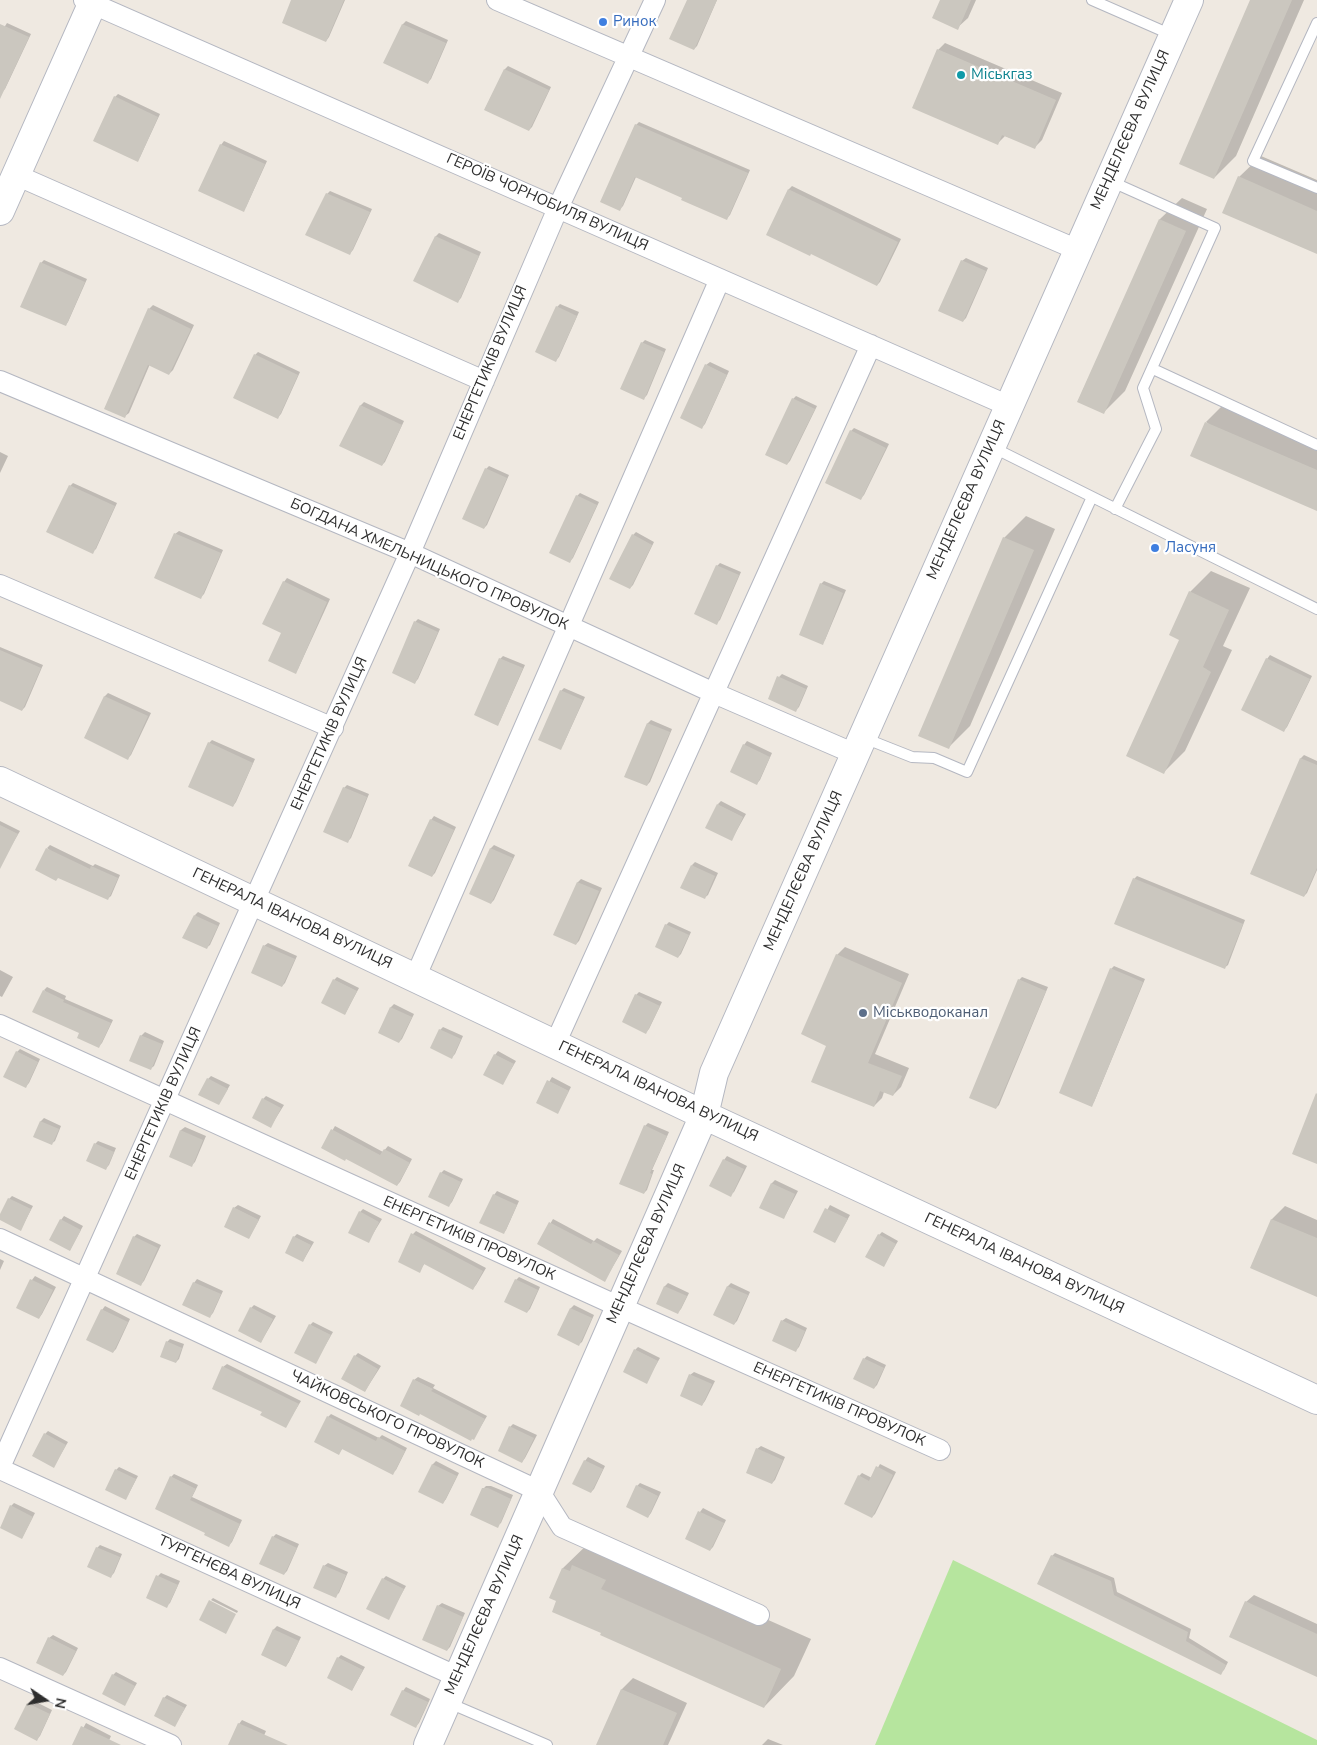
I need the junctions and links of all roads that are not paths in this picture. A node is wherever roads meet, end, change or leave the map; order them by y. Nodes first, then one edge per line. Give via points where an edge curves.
1 (497, 0) edge
2 (655, 0) edge
3 (1092, 0) edge
4 (1189, 0) edge
5 (90, 1) edge
6 (1317, 23) edge
7 (1173, 36) junction
8 (628, 57) junction
9 (16, 175) junction
10 (1109, 180) junction
11 (1317, 188) edge
12 (558, 208) junction
13 (0, 211) edge
14 (1078, 250) junction
15 (720, 279) junction
16 (871, 346) junction
17 (1153, 369) junction
18 (0, 380) edge
19 (484, 381) junction
20 (1009, 406) junction
21 (1317, 445) edge
22 (991, 447) junction
23 (1092, 497) junction
24 (1115, 508) junction
25 (410, 553) junction
26 (0, 586) edge
27 (1317, 609) edge
28 (569, 627) junction
29 (714, 693) junction
30 (333, 728) junction
31 (859, 746) junction
32 (0, 781) edge
33 (255, 902) junction
34 (415, 978) junction
35 (0, 1025) edge
36 (555, 1044) junction
37 (165, 1101) junction
38 (704, 1115) junction
39 (0, 1239) edge
40 (85, 1278) junction
41 (620, 1307) junction
42 (1317, 1400) edge
43 (940, 1450) dead end
44 (0, 1468) edge
45 (540, 1491) junction
46 (759, 1616) dead end
47 (0, 1668) edge
48 (458, 1677) junction
49 (447, 1703) junction
50 (171, 1745) edge
51 (428, 1745) edge
52 (547, 1745) edge

1 - 8 street
2 - 8 street, ЕНЕРГЕТИКІВ ВУЛИЦЯ
3 - 7 lane
4 - 7 street, МЕНДЕЛЄЄВА ВУЛИЦЯ
5 - 9 street
5 - 12 street, ГЕРОЇВ ЧОРНОБИЛЯ ВУЛИЦЯ
6 - 11 lane via 1253,161
7 - 10 street, МЕНДЕЛЄЄВА ВУЛИЦЯ
8 - 12 street, ЕНЕРГЕТИКІВ ВУЛИЦЯ
8 - 14 street
9 - 13 street
9 - 19 street
10 - 14 street, МЕНДЕЛЄЄВА ВУЛИЦЯ
10 - 17 lane via 1216,228
12 - 15 street, ГЕРОЇВ ЧОРНОБИЛЯ ВУЛИЦЯ
12 - 19 street, ЕНЕРГЕТИКІВ ВУЛИЦЯ
14 - 20 street, МЕНДЕЛЄЄВА ВУЛИЦЯ
15 - 16 street, ГЕРОЇВ ЧОРНОБИЛЯ ВУЛИЦЯ
15 - 28 street
16 - 20 street, ГЕРОЇВ ЧОРНОБИЛЯ ВУЛИЦЯ
16 - 29 street
17 - 21 lane
17 - 24 lane via 1143,388 1156,428
18 - 25 street, БОГДАНА ХМЕЛЬНИЦЬКОГО ПРОВУЛОК
19 - 25 street, ЕНЕРГЕТИКІВ ВУЛИЦЯ
20 - 22 street, МЕНДЕЛЄЄВА ВУЛИЦЯ
22 - 23 lane
22 - 31 street, МЕНДЕЛЄЄВА ВУЛИЦЯ
23 - 24 lane
23 - 31 lane via 967,772 934,758 912,758
24 - 27 lane
25 - 28 street, БОГДАНА ХМЕЛЬНИЦЬКОГО ПРОВУЛОК
25 - 30 street, ЕНЕРГЕТИКІВ ВУЛИЦЯ
26 - 30 street
28 - 29 street, БОГДАНА ХМЕЛЬНИЦЬКОГО ПРОВУЛОК
28 - 34 street
29 - 31 street, БОГДАНА ХМЕЛЬНИЦЬКОГО ПРОВУЛОК
29 - 36 street
30 - 33 street, ЕНЕРГЕТИКІВ ВУЛИЦЯ
31 - 38 street, МЕНДЕЛЄЄВА ВУЛИЦЯ via 714,1074
32 - 33 street, ГЕНЕРАЛА ІВАНОВА ВУЛИЦЯ
33 - 34 street, ГЕНЕРАЛА ІВАНОВА ВУЛИЦЯ
33 - 37 street, ЕНЕРГЕТИКІВ ВУЛИЦЯ
34 - 36 street, ГЕНЕРАЛА ІВАНОВА ВУЛИЦЯ
35 - 37 street, ЕНЕРГЕТИКІВ ПРОВУЛОК
36 - 38 street, ГЕНЕРАЛА ІВАНОВА ВУЛИЦЯ
37 - 40 street, ЕНЕРГЕТИКІВ ВУЛИЦЯ
37 - 41 street, ЕНЕРГЕТИКІВ ПРОВУЛОК
38 - 41 street, МЕНДЕЛЄЄВА ВУЛИЦЯ
38 - 42 street, ГЕНЕРАЛА ІВАНОВА ВУЛИЦЯ
39 - 40 street, ЧАЙКОВСЬКОГО ПРОВУЛОК
40 - 44 street, ЕНЕРГЕТИКІВ ВУЛИЦЯ
40 - 45 street, ЧАЙКОВСЬКОГО ПРОВУЛОК
41 - 43 street, ЕНЕРГЕТИКІВ ПРОВУЛОК
41 - 45 street, МЕНДЕЛЄЄВА ВУЛИЦЯ
44 - 48 street, ТУРГЕНЄВА ВУЛИЦЯ
45 - 46 street via 562,1527
45 - 48 street, МЕНДЕЛЄЄВА ВУЛИЦЯ
47 - 50 street
48 - 49 street, МЕНДЕЛЄЄВА ВУЛИЦЯ
49 - 51 street, МЕНДЕЛЄЄВА ВУЛИЦЯ
49 - 52 lane

